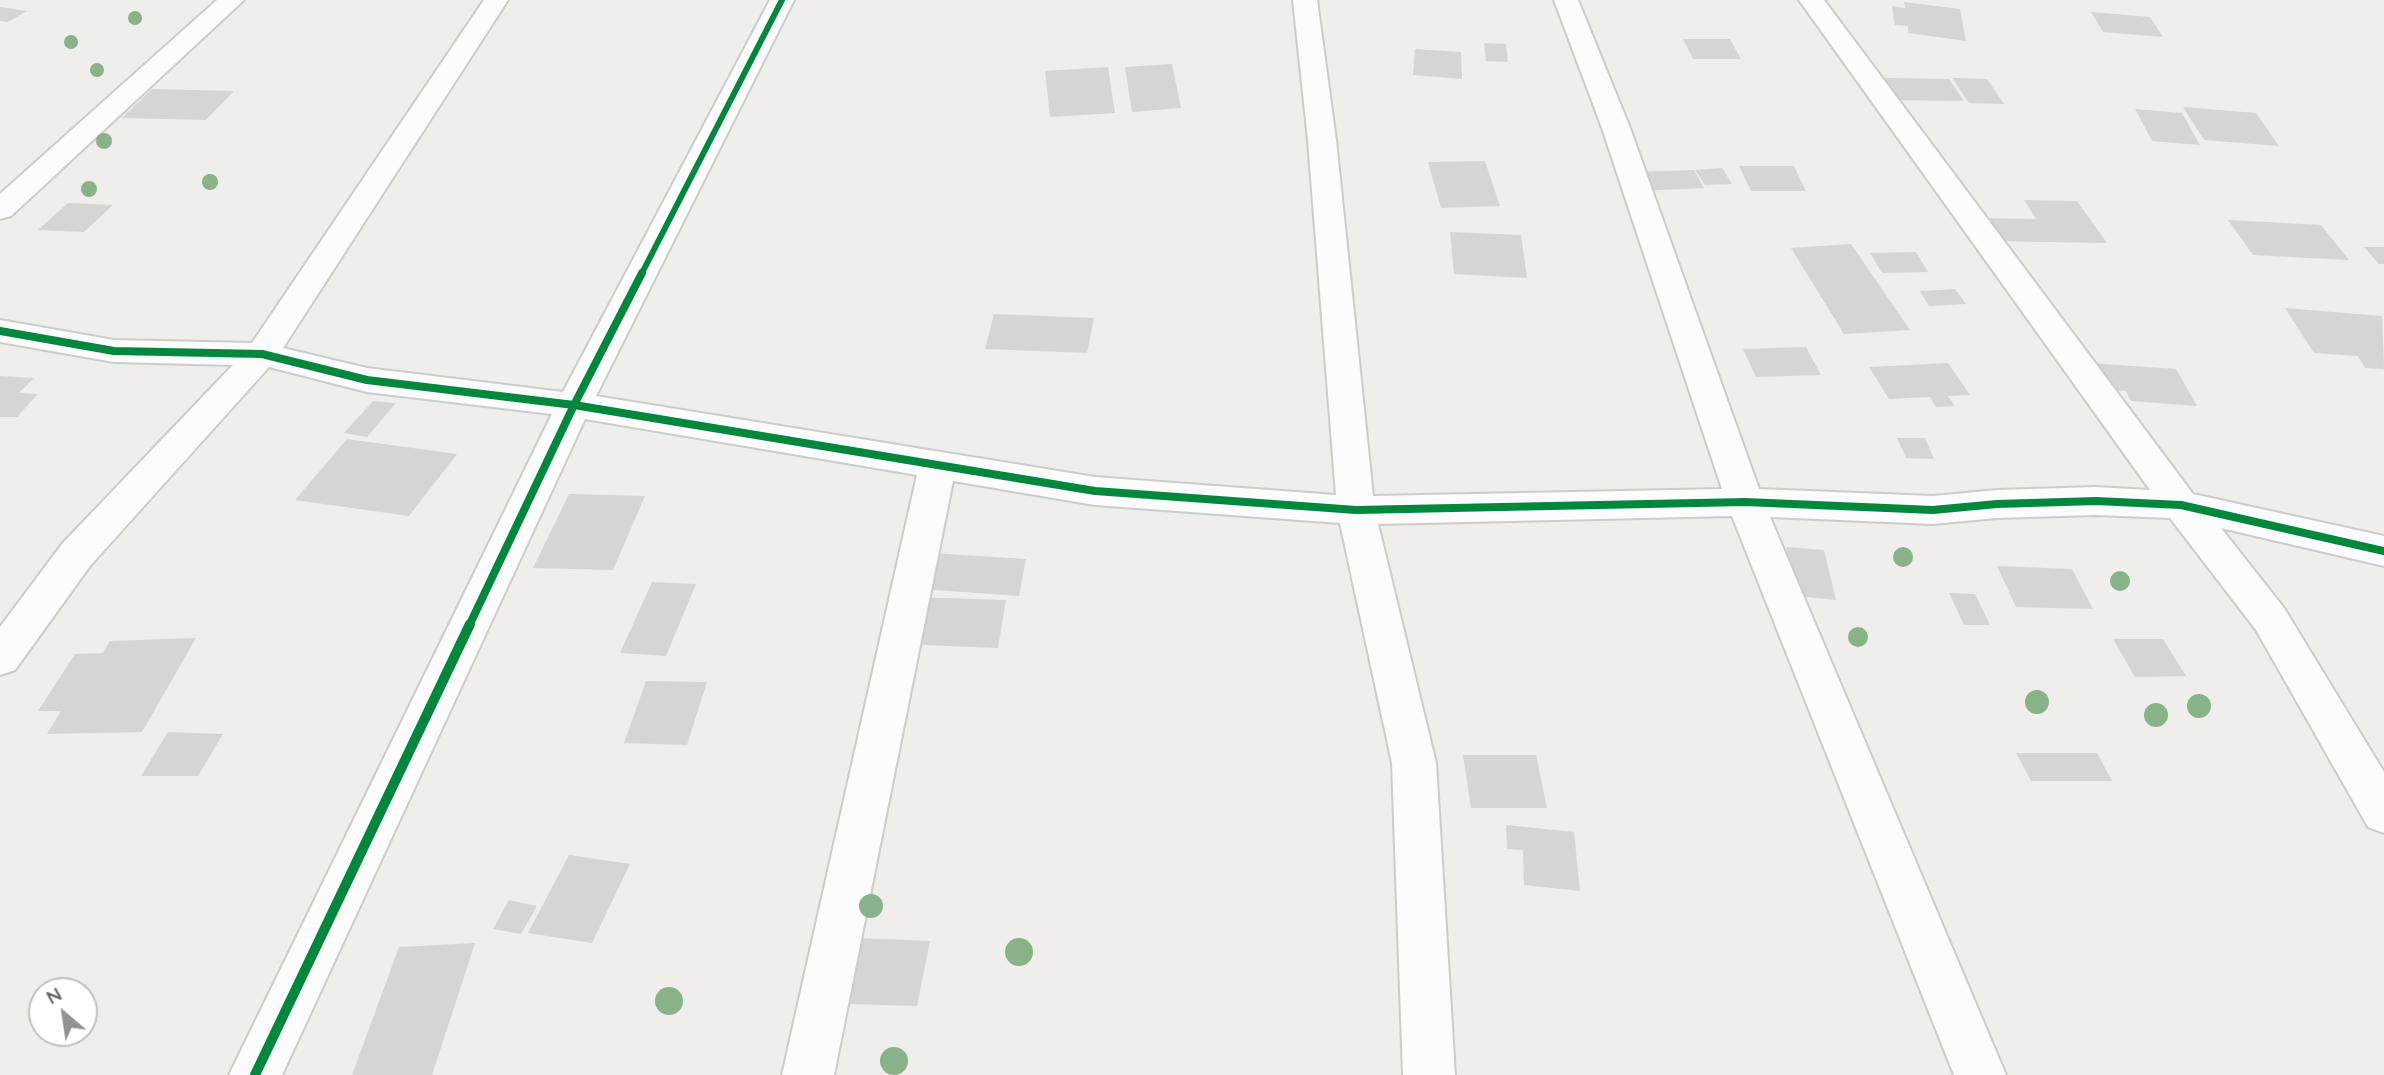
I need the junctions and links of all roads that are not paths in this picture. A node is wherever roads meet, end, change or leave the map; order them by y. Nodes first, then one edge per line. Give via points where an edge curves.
1 (232, 0) edge
2 (496, 0) edge
3 (782, 0) edge
4 (1305, 0) edge
5 (1566, 0) edge
6 (1811, 0) edge
7 (0, 210) edge
8 (0, 331) edge
9 (262, 354) junction
10 (574, 405) junction
11 (938, 464) junction
12 (1745, 502) junction
13 (2181, 505) junction
14 (1356, 510) junction
15 (2384, 551) edge
16 (0, 658) edge
17 (2384, 813) edge
18 (255, 1075) edge
19 (808, 1075) edge
20 (1429, 1075) edge
21 (1980, 1075) edge

1 - 7 street
2 - 9 street
3 - 10 street
4 - 14 street
5 - 12 street via 1616,128
6 - 13 street
8 - 9 street via 114,351
9 - 10 street via 368,380
9 - 16 street via 76,555
10 - 11 street
10 - 18 street
11 - 14 street via 1095,491
11 - 19 street
12 - 13 street via 1933,510 2096,501
12 - 14 street
12 - 21 street
13 - 15 street
13 - 17 street via 2270,619
14 - 20 street via 1414,763

